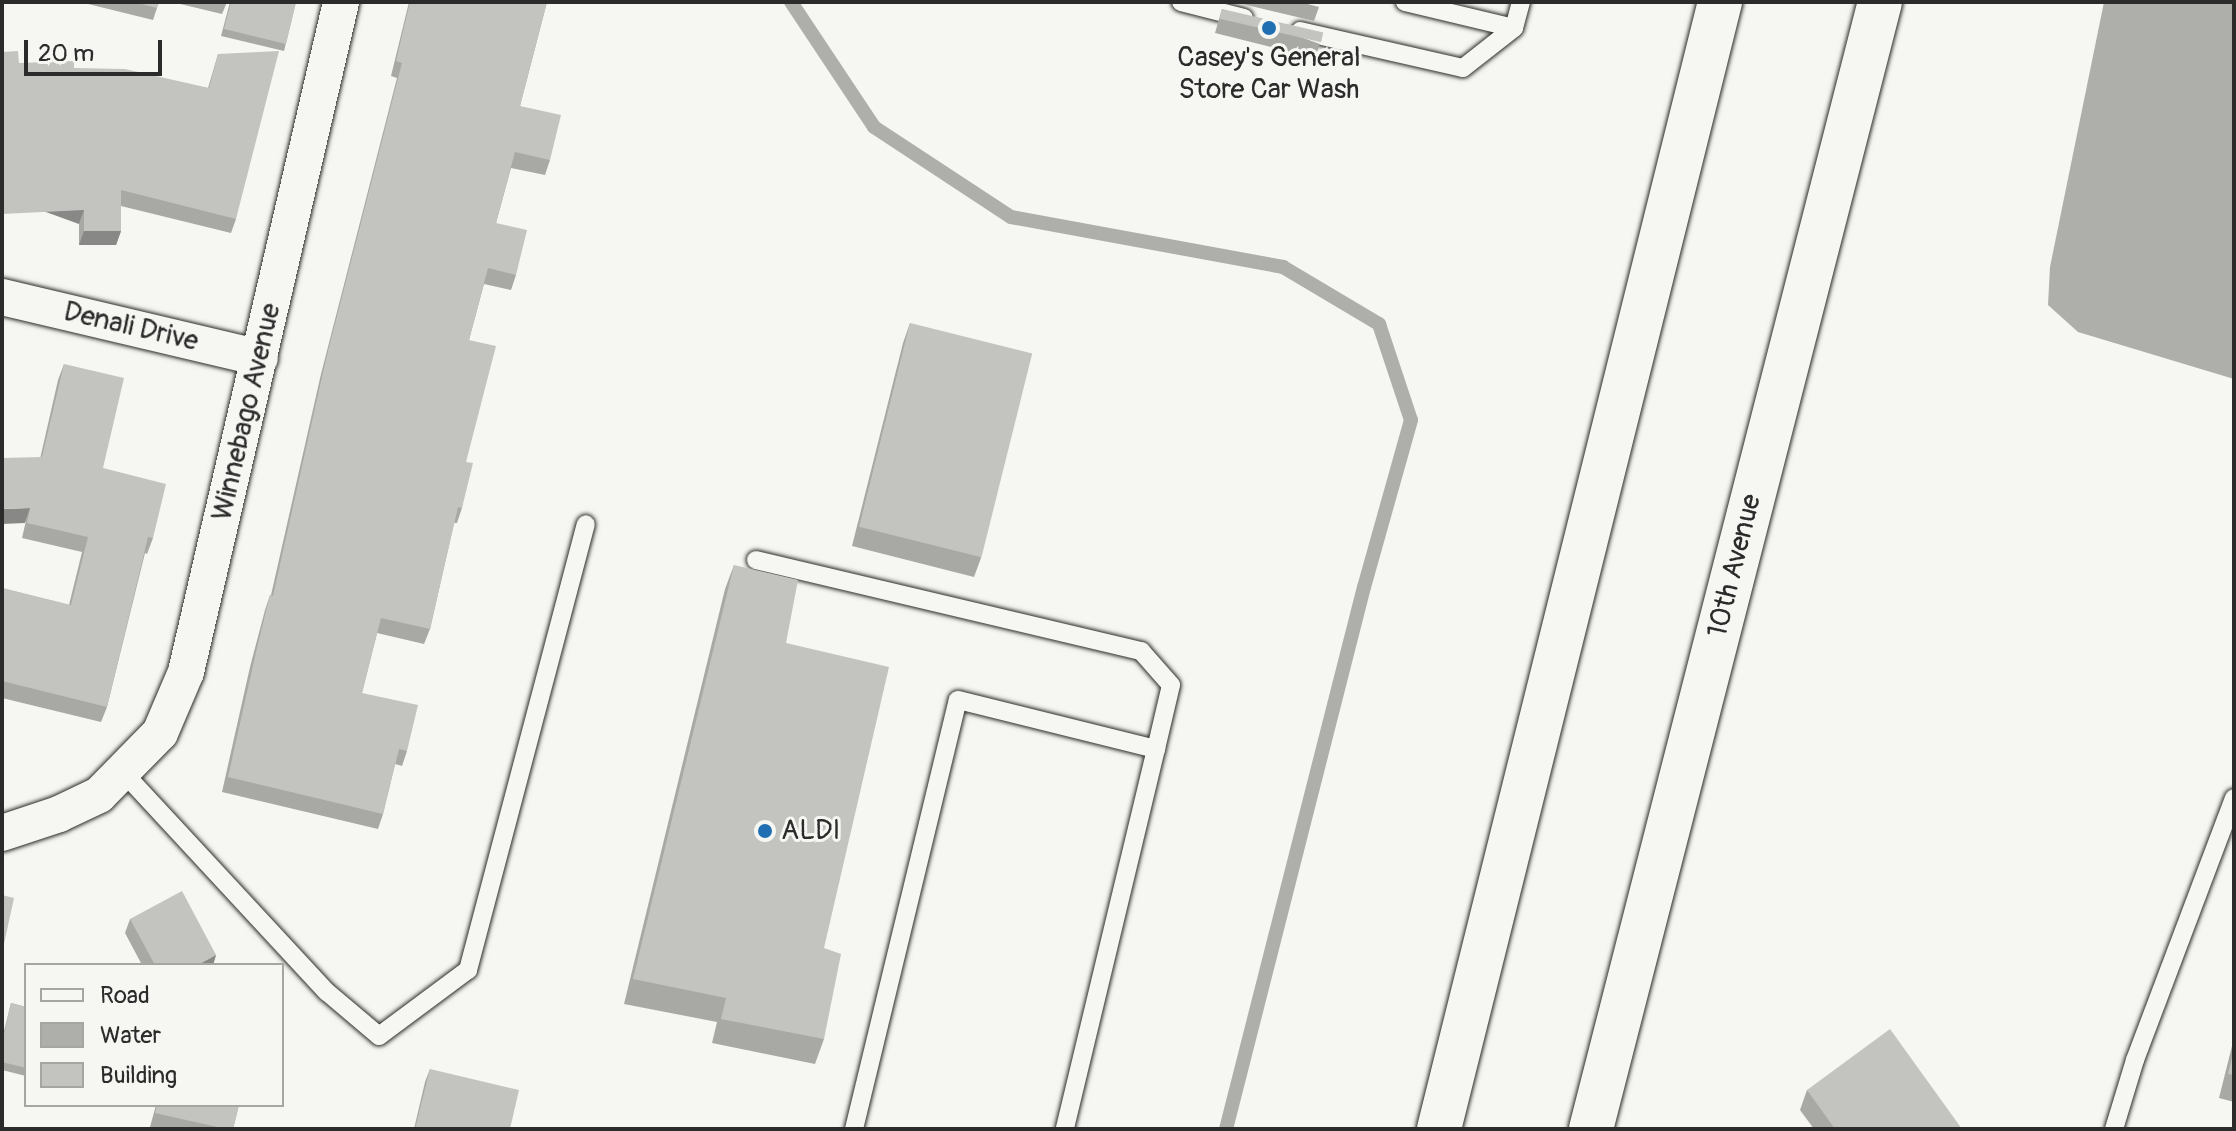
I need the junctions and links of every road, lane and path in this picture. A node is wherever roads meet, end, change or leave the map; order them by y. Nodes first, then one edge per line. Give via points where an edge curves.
1 (341, 2) edge
2 (1181, 2) edge
3 (1405, 2) edge
4 (1521, 2) edge
5 (1720, 2) edge
6 (1880, 2) edge
7 (1255, 20) edge
8 (1285, 27) edge
9 (1514, 28) junction
10 (2, 297) edge
11 (260, 358) junction
12 (586, 524) dead end
13 (756, 560) dead end
14 (1156, 749) junction
15 (111, 783) junction
16 (2234, 798) edge
17 (2, 833) edge
18 (854, 1129) edge
19 (1065, 1129) edge
20 (1439, 1129) edge
21 (1591, 1129) edge
22 (2114, 1129) edge

1 - 11 street, Winnebago Avenue
2 - 7 lane
3 - 9 lane
4 - 9 lane
5 - 20 main road
6 - 21 main road, 10th Avenue
8 - 9 lane via 1463,68
10 - 11 street, Denali Drive
11 - 15 street, Winnebago Avenue via 186,672 160,733
12 - 15 lane via 468,970 379,1036
13 - 14 lane via 1141,651 1171,685
14 - 18 lane via 958,700
14 - 19 lane
15 - 17 street, Winnebago Avenue via 59,814
16 - 22 lane

